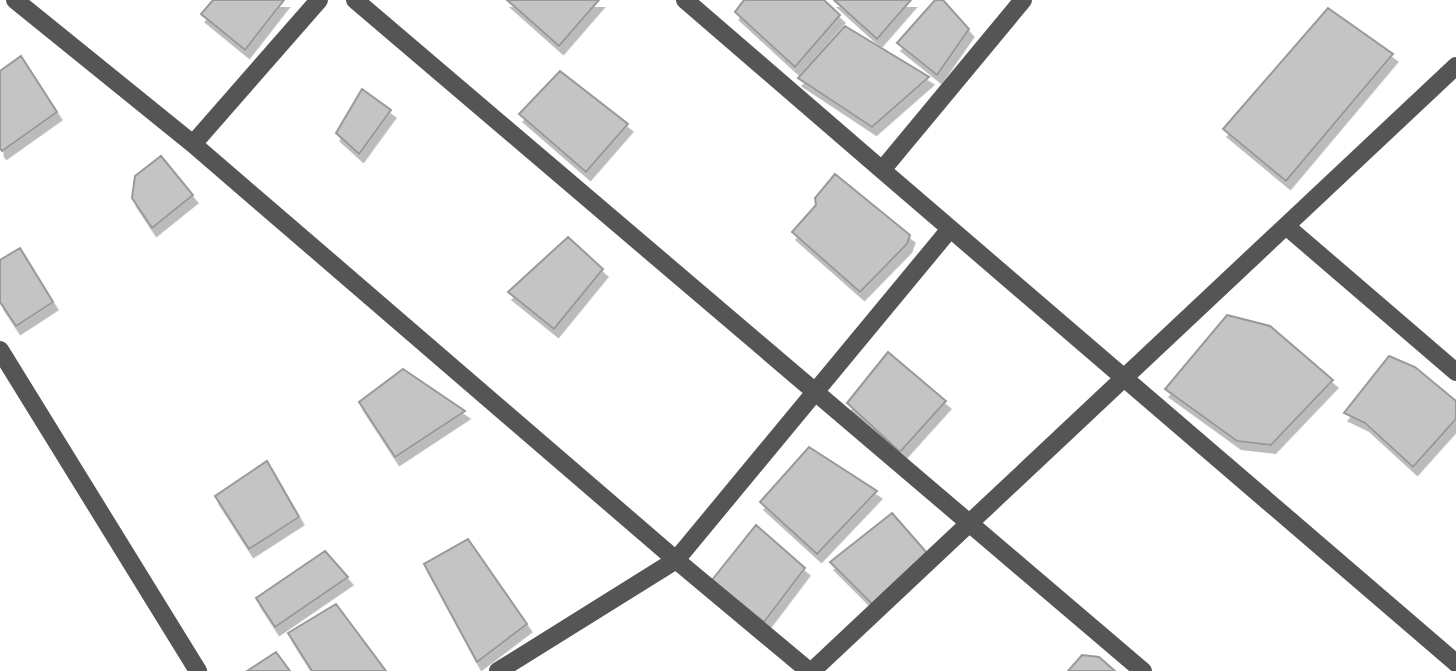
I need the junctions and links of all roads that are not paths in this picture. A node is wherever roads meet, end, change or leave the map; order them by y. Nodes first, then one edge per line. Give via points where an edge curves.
1 (15, 0) edge
2 (319, 0) edge
3 (355, 0) edge
4 (685, 0) edge
5 (1021, 1) edge
6 (1453, 75) edge
7 (193, 144) junction
8 (882, 170) junction
9 (1286, 226) junction
10 (950, 229) junction
11 (0, 349) edge
12 (1456, 372) edge
13 (1124, 378) junction
14 (815, 392) junction
15 (970, 523) junction
16 (676, 560) junction
17 (1456, 663) edge
18 (198, 671) edge
19 (498, 671) edge
20 (811, 671) edge
21 (1143, 671) edge

1 - 7 street
2 - 7 street
3 - 14 street
4 - 8 street
5 - 8 street
6 - 9 street
7 - 16 street
8 - 10 street
9 - 12 street
9 - 13 street
10 - 13 street
10 - 14 street
11 - 18 street
13 - 15 street
13 - 17 street
14 - 15 street
14 - 16 street
15 - 20 street
15 - 21 street
16 - 19 street
16 - 20 street

